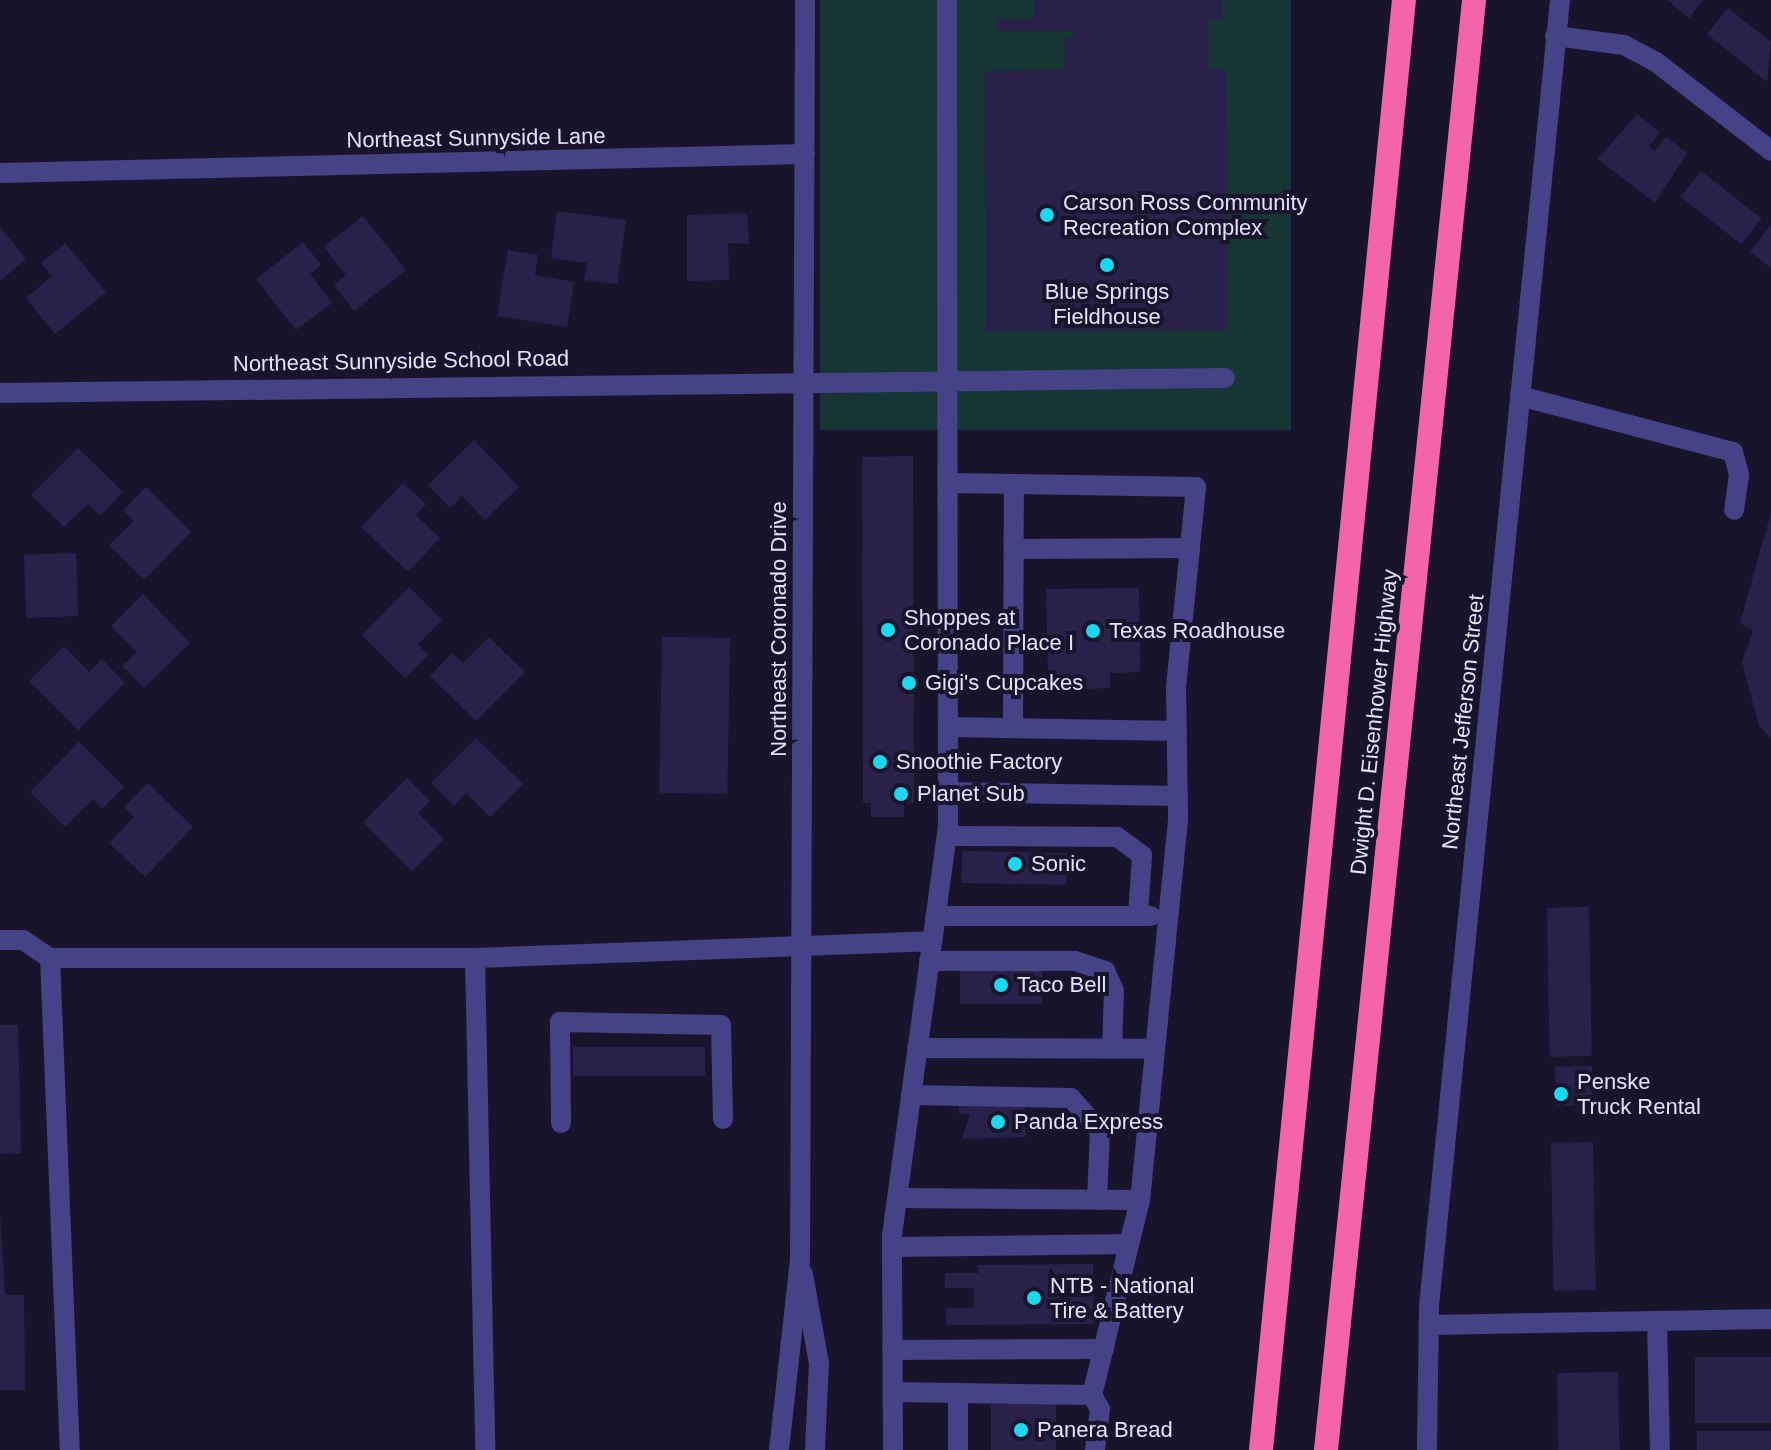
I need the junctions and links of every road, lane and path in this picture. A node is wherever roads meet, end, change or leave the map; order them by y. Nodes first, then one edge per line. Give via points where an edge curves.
1 (805, 0) edge
2 (947, 0) edge
3 (1404, 0) edge
4 (1474, 0) edge
5 (1560, 0) edge
6 (1555, 36) junction
7 (1771, 151) edge
8 (805, 154) junction
9 (0, 173) edge
10 (1225, 378) dead end
11 (949, 380) junction
12 (804, 381) junction
13 (0, 393) edge
14 (1520, 396) junction
15 (948, 483) junction
16 (1014, 484) junction
17 (1734, 510) dead end
18 (1190, 548) junction
19 (1015, 549) junction
20 (949, 727) junction
21 (1013, 728) junction
22 (1177, 731) junction
23 (949, 792) junction
24 (1178, 796) junction
25 (947, 836) junction
26 (935, 916) junction
27 (1138, 916) junction
28 (1168, 916) junction
29 (0, 940) edge
30 (801, 944) junction
31 (930, 951) junction
32 (50, 958) junction
33 (475, 958) junction
34 (917, 1048) junction
35 (1112, 1049) junction
36 (1155, 1049) junction
37 (911, 1095) junction
38 (723, 1119) dead end
39 (561, 1123) dead end
40 (897, 1198) junction
41 (1097, 1200) junction
42 (1140, 1200) junction
43 (1129, 1244) junction
44 (892, 1247) junction
45 (800, 1259) junction
46 (1771, 1319) edge
47 (1657, 1321) junction
48 (1429, 1325) junction
49 (1104, 1349) junction
50 (892, 1350) junction
51 (894, 1392) junction
52 (958, 1393) junction
53 (1092, 1395) junction
54 (70, 1450) edge
55 (485, 1450) edge
56 (779, 1450) edge
57 (815, 1450) edge
58 (893, 1450) edge
59 (958, 1450) edge
60 (1095, 1450) edge
61 (1261, 1450) edge
62 (1326, 1450) edge
63 (1427, 1450) edge
64 (1660, 1450) edge

1 - 8 street, Northeast Coronado Drive
2 - 11 street
3 - 61 highway, Dwight D. Eisenhower Highway
4 - 62 highway, Dwight D. Eisenhower Highway
5 - 6 street, Northeast Jefferson Street
6 - 7 street via 1624,45 1656,62
6 - 14 street, Northeast Jefferson Street
8 - 9 street, Northeast Sunnyside Lane
8 - 12 street, Northeast Coronado Drive
10 - 11 street, Northeast Sunnyside School Road
11 - 12 street, Northeast Sunnyside School Road
11 - 15 street
12 - 13 street, Northeast Sunnyside School Road
12 - 30 street, Northeast Coronado Drive
14 - 17 street via 1733,452 1739,475
14 - 48 street, Northeast Jefferson Street
15 - 16 street
15 - 20 street
16 - 18 street via 1196,487
16 - 19 street
18 - 19 street
18 - 22 street
19 - 21 street
20 - 21 street
20 - 23 street
21 - 22 street
22 - 24 street
23 - 24 street
23 - 25 street
24 - 28 street
25 - 26 street
25 - 27 street via 1117,837 1142,855
26 - 27 street
26 - 31 street
27 - 28 street
28 - 36 street
29 - 32 street via 23,940
30 - 31 street
30 - 33 street
30 - 45 street, Northeast Coronado Drive
31 - 34 street
31 - 35 street via 1075,961 1105,971 1114,990
32 - 33 street
32 - 54 street
33 - 55 street
34 - 35 street
34 - 37 street
35 - 36 street
36 - 42 street
37 - 40 street
37 - 41 street via 1071,1098 1100,1131
38 - 39 street via 721,1025 560,1022
40 - 41 street
40 - 44 street
41 - 42 street
42 - 43 street
43 - 44 street
43 - 49 street
44 - 50 street
45 - 56 street, Northeast Coronado Drive
45 - 57 street, Northeast Coronado Drive via 819,1364
46 - 47 street
47 - 48 street
47 - 64 street
48 - 63 street, Northeast Jefferson Street
49 - 50 street
49 - 53 street
50 - 51 street
51 - 52 street
51 - 58 street
52 - 53 street
52 - 59 street
53 - 60 street via 1100,1409

